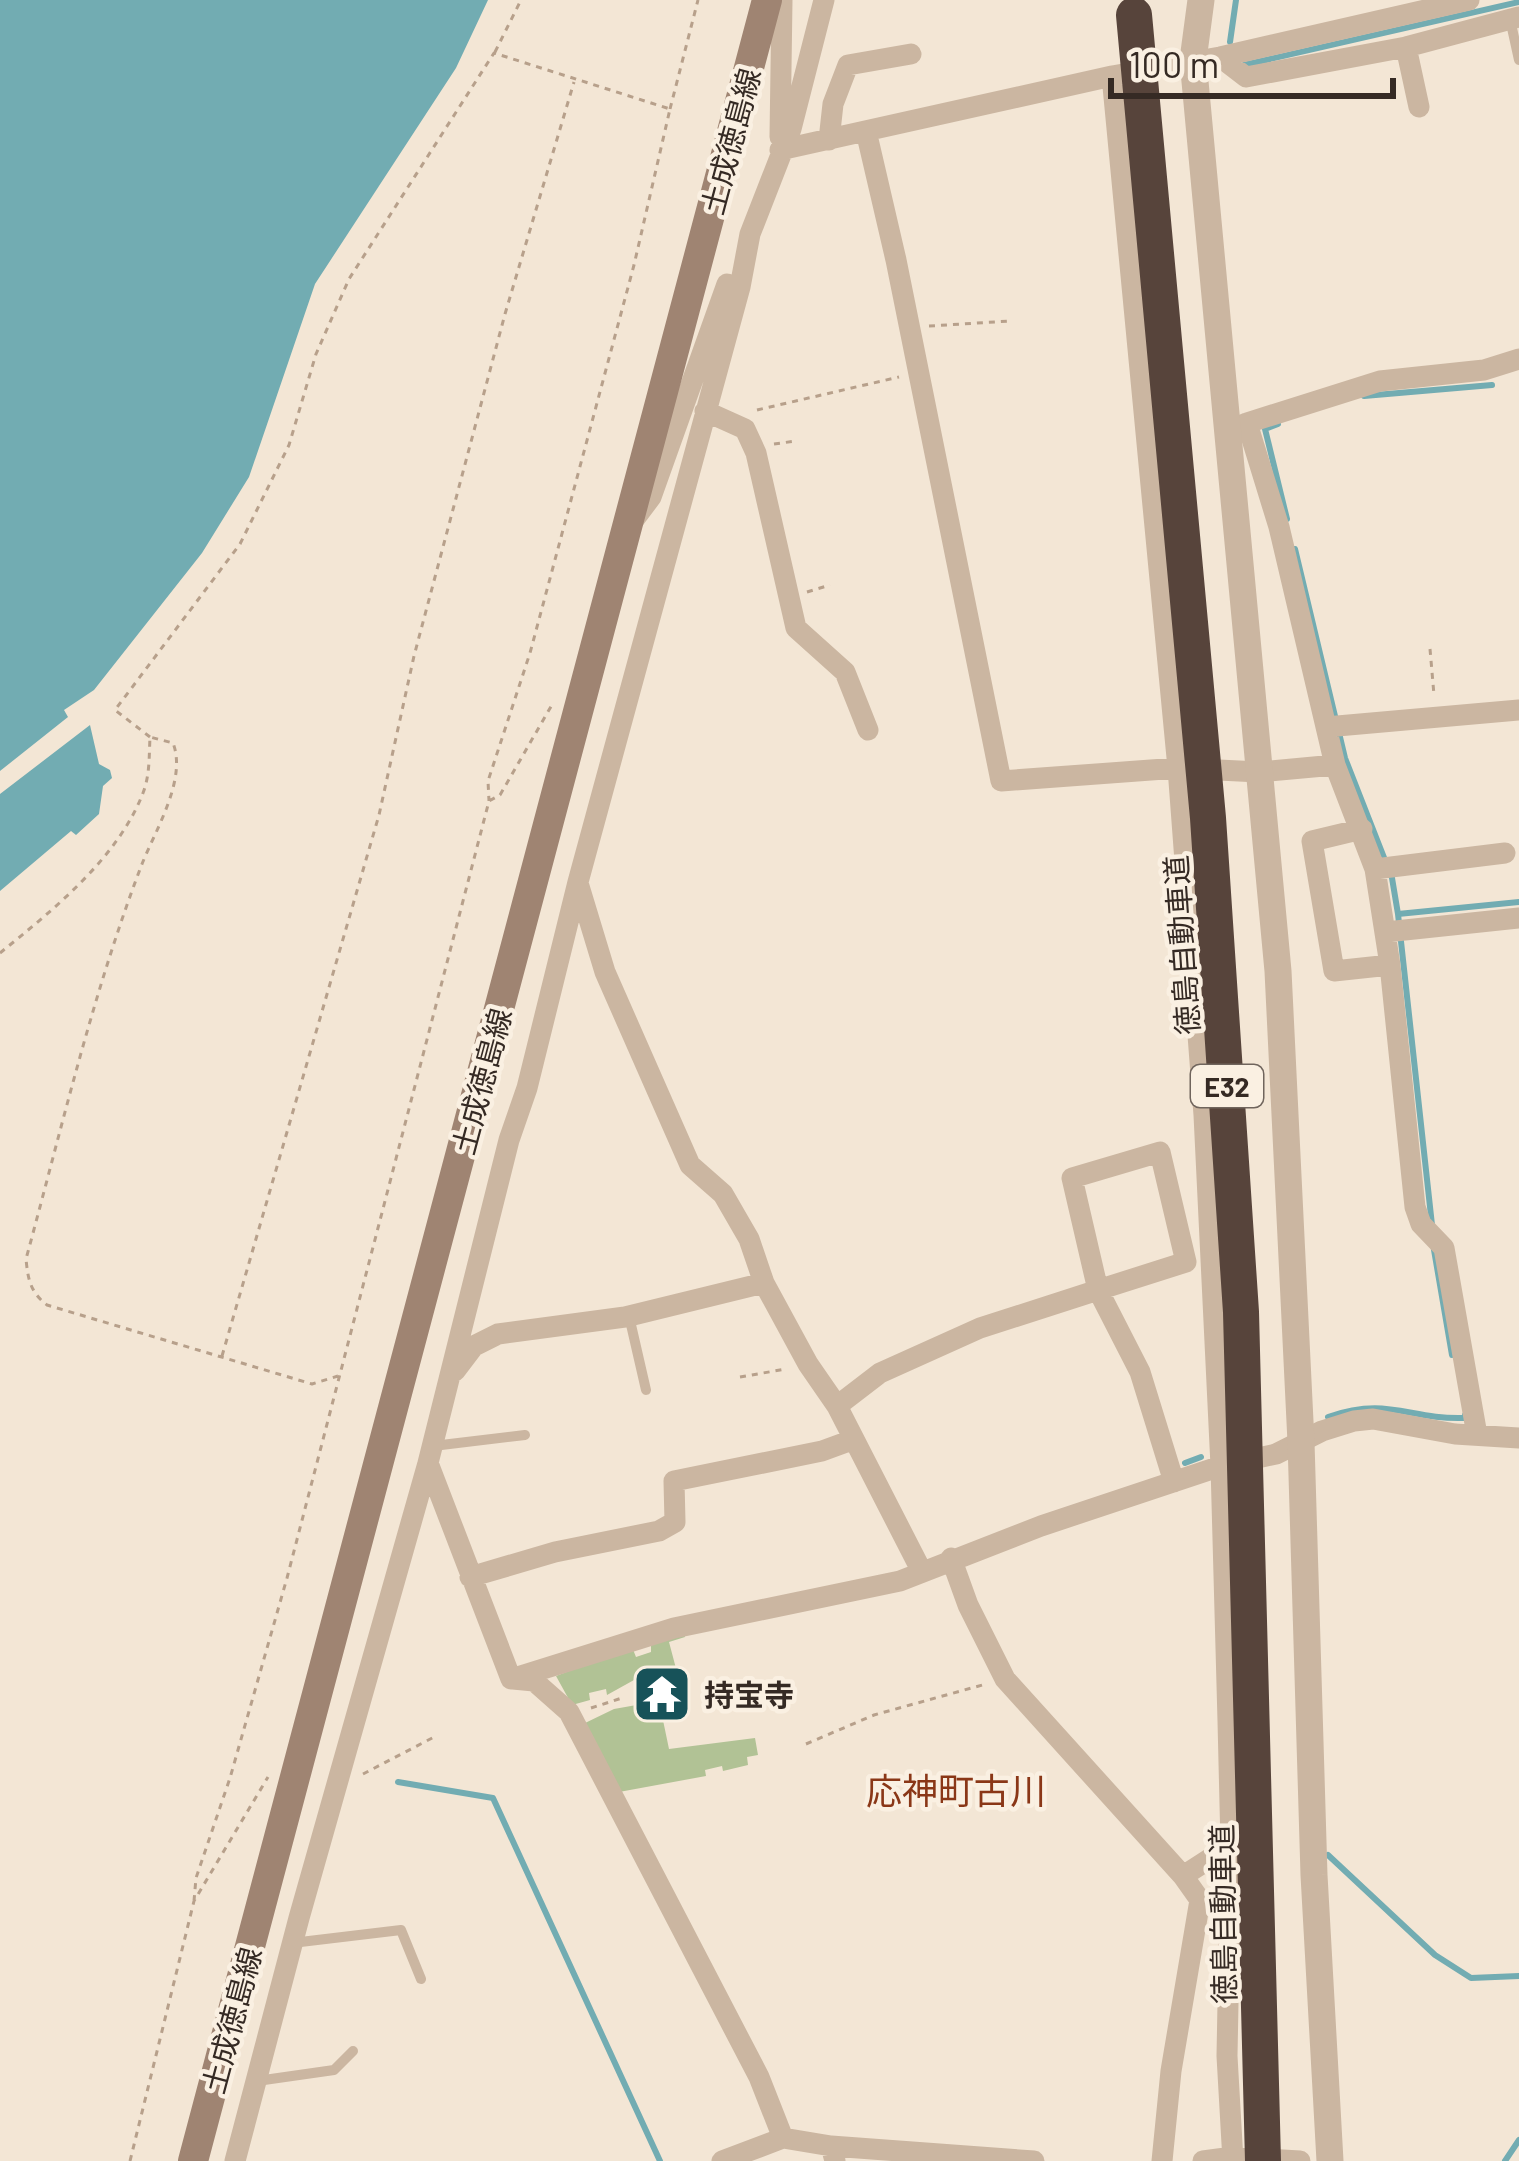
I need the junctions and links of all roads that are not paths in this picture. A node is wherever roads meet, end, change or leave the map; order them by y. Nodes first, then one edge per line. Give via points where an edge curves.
1 (767, 0) edge
2 (782, 0) edge
3 (824, 0) edge
4 (1201, 0) edge
5 (1469, 0) edge
6 (1134, 15) dead end
7 (1515, 18) edge
8 (1406, 47) junction
9 (910, 53) dead end
10 (1206, 59) junction
11 (1519, 60) edge
12 (1112, 76) junction
13 (1419, 107) dead end
14 (866, 130) junction
15 (829, 140) junction
16 (780, 150) junction
17 (750, 234) junction
18 (1519, 359) edge
19 (710, 414) junction
20 (1236, 427) junction
21 (628, 528) junction
22 (1519, 710) edge
23 (1334, 726) junction
24 (868, 730) dead end
25 (1335, 765) junction
26 (1178, 768) junction
27 (1259, 772) junction
28 (1362, 829) junction
29 (1505, 853) dead end
30 (1384, 867) junction
31 (578, 882) junction
32 (1519, 918) edge
33 (1395, 930) junction
34 (1390, 965) junction
35 (764, 1282) junction
36 (1098, 1290) junction
37 (629, 1316) junction
38 (450, 1377) junction
39 (646, 1390) dead end
40 (837, 1406) junction
41 (525, 1435) dead end
42 (1477, 1436) junction
43 (1519, 1438) edge
44 (852, 1440) junction
45 (1300, 1442) junction
46 (430, 1455) junction
47 (1221, 1466) junction
48 (1174, 1482) junction
49 (952, 1558) junction
50 (921, 1570) junction
51 (470, 1577) junction
52 (512, 1679) junction
53 (1231, 1845) junction
54 (1183, 1876) junction
55 (292, 1943) junction
56 (421, 1979) dead end
57 (353, 2051) dead end
58 (257, 2081) junction
59 (783, 2138) junction
60 (833, 2153) edge
61 (1243, 2160) edge
62 (193, 2161) edge
63 (235, 2161) edge
64 (722, 2161) edge
65 (1034, 2161) edge
66 (1162, 2161) edge
67 (1203, 2161) edge
68 (1300, 2161) edge
69 (1330, 2161) edge

1 - 21 main road, 土成徳島線
2 - 16 street
3 - 16 street
4 - 10 street
5 - 10 street
6 - 61 highway, 徳島自動車道 / E32, bridge via 1208,818 1238,1267 1252,1671
7 - 8 street
7 - 11 lane
8 - 10 street via 1246,76
8 - 13 street
9 - 15 street via 848,64
10 - 12 street
10 - 20 street
12 - 14 street
12 - 26 street
14 - 15 street
14 - 26 street via 1001,782
15 - 16 street
16 - 17 street
17 - 19 street
17 - 21 street via 651,497
18 - 20 street via 1380,381
19 - 24 street via 746,429 796,628 845,673
19 - 31 street
20 - 23 street via 1279,527
20 - 27 street
21 - 62 main road, 土成徳島線
22 - 23 street
23 - 25 street
25 - 27 street
25 - 28 street
26 - 27 street
26 - 47 street
27 - 45 street
28 - 30 street
28 - 34 street via 1312,841 1334,970
29 - 30 street
30 - 33 street
31 - 35 street via 605,972 690,1165 723,1194
31 - 38 street
32 - 33 street
33 - 34 street
34 - 42 street via 1414,1207 1444,1248
35 - 37 street
35 - 40 street
36 - 36 street via 1072,1178 1160,1152 1186,1262
36 - 40 street via 980,1328 880,1373
36 - 48 street via 1140,1372
37 - 38 street via 498,1334 474,1346
37 - 39 lane
38 - 46 street
40 - 44 street
41 - 46 lane
42 - 43 street
42 - 45 street via 1373,1420
44 - 50 street
44 - 51 street via 674,1481 675,1522 659,1532
45 - 47 street
45 - 69 street
46 - 51 street
46 - 55 street
47 - 48 street
47 - 53 street
48 - 49 street
49 - 50 street
49 - 54 street via 1005,1679
50 - 52 street via 656,1633
51 - 52 street
52 - 59 street via 534,1681 569,1712
53 - 54 street
53 - 61 street via 1227,2056
54 - 66 street via 1200,1900
55 - 56 lane via 401,1930
55 - 58 street
57 - 58 lane via 334,2070
58 - 63 street
59 - 60 street
59 - 64 street
60 - 65 street
61 - 67 street
61 - 68 street

